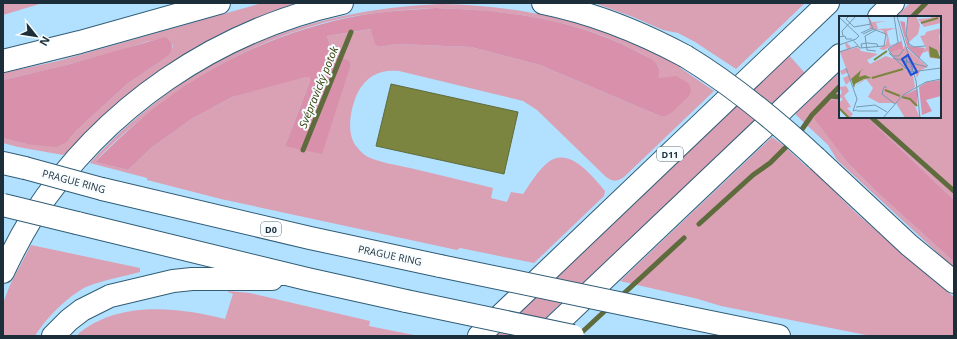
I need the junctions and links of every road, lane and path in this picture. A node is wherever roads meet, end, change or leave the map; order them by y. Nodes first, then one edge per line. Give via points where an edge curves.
1 (219, 3) edge
2 (342, 3) edge
3 (543, 3) edge
4 (828, 3) edge
5 (893, 3) edge
6 (880, 16) edge
7 (839, 55) edge
8 (3, 61) edge
9 (3, 163) edge
10 (3, 206) edge
11 (3, 272) edge
12 (307, 279) junction
13 (954, 282) edge
14 (53, 336) edge
15 (479, 336) edge
16 (544, 336) edge
17 (573, 336) edge
18 (779, 336) edge

1 - 8 main road
2 - 11 main road via 287,18 238,38 198,59 141,98 90,145 54,187 33,217
3 - 13 main road, bridge via 618,25 660,43 720,77 780,124 904,240
4 - 15 main road, D11
5 - 6 main road
7 - 16 main road
9 - 18 main road, PRAGUE RING / D0, bridge via 296,235
10 - 12 main road, bridge
12 - 14 main road via 192,279 155,285 96,302 69,320
12 - 17 main road, bridge

